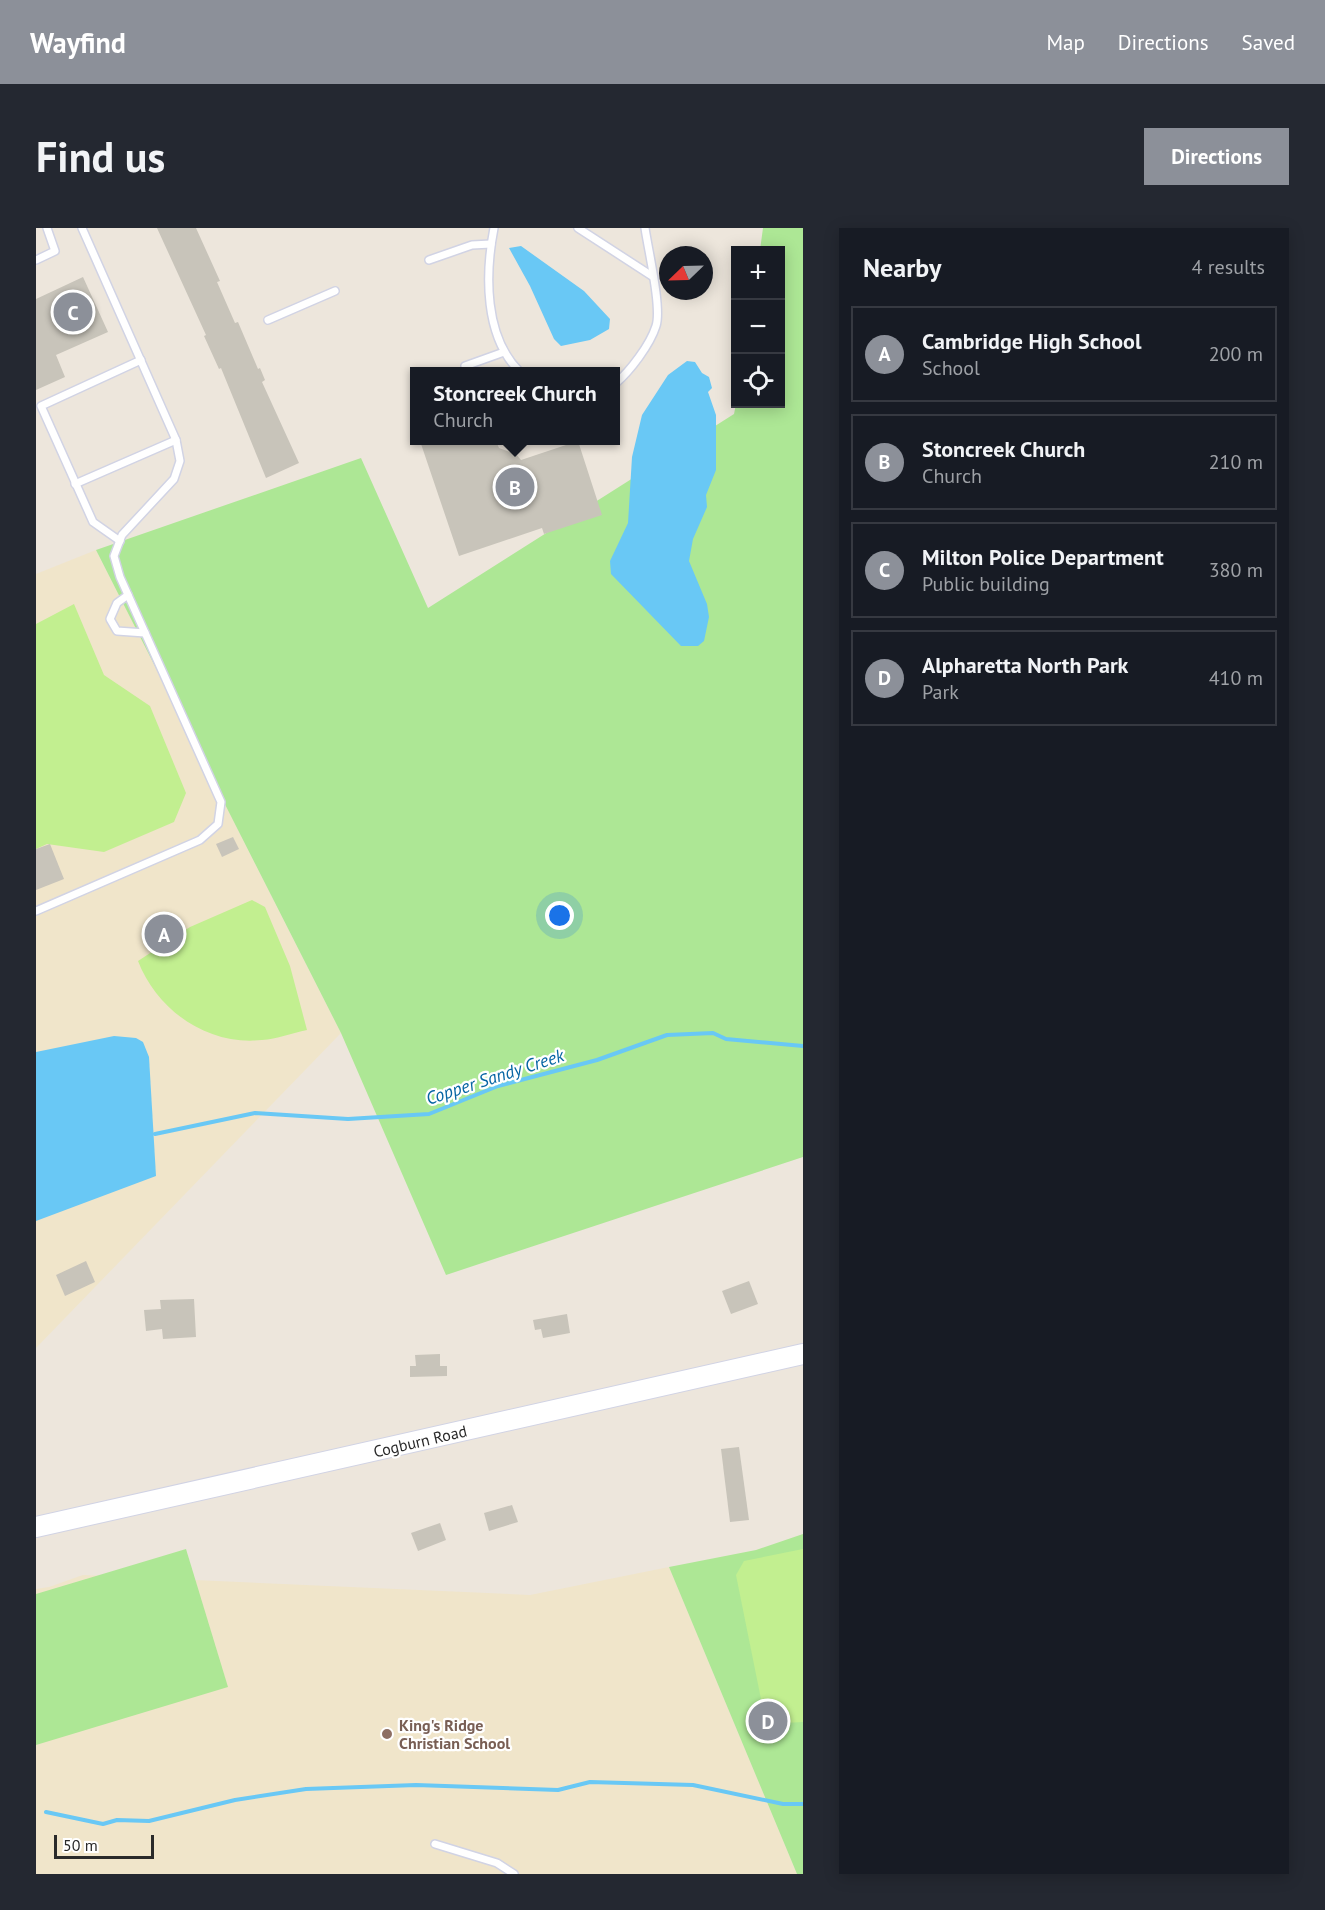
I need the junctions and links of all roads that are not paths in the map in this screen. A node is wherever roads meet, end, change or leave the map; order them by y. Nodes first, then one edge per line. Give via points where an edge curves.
1 (47, 228) edge
2 (82, 228) edge
3 (494, 228) edge
4 (578, 228) edge
5 (645, 228) edge
6 (491, 244) junction
7 (36, 260) edge
8 (429, 260) dead end
9 (652, 276) junction
10 (335, 291) dead end
11 (268, 320) dead end
12 (504, 352) junction
13 (141, 360) junction
14 (465, 366) dead end
15 (515, 367) edge
16 (620, 379) edge
17 (39, 403) edge
18 (176, 440) junction
19 (75, 484) junction
20 (120, 541) junction
21 (128, 595) junction
22 (146, 633) junction
23 (36, 911) edge
24 (803, 1354) edge
25 (36, 1527) edge
26 (435, 1844) dead end
27 (514, 1874) edge

1 - 7 lane via 55,251
2 - 13 lane
3 - 6 lane
4 - 9 lane
5 - 9 lane
6 - 8 lane via 472,245
6 - 12 lane via 491,304
9 - 16 lane via 656,325 629,371
10 - 11 lane
12 - 14 lane
12 - 15 lane
13 - 17 lane
13 - 18 lane
17 - 19 lane
18 - 19 lane
18 - 20 lane via 180,461 174,479
19 - 20 lane via 93,522
20 - 21 lane via 114,556
21 - 22 lane
21 - 22 lane via 117,603 110,619 117,631
22 - 23 lane via 221,802 218,824 200,840
24 - 25 street, Cogburn Road
26 - 27 lane via 497,1863

